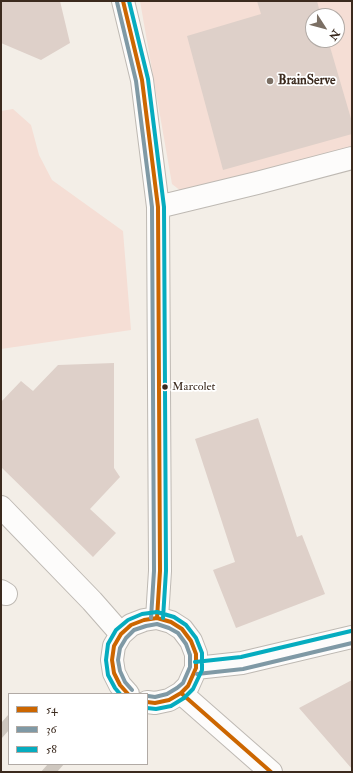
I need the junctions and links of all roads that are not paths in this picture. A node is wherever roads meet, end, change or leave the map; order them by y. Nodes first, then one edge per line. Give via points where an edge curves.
1 (123, 1) edge
2 (352, 158) edge
3 (158, 207) junction
4 (1, 507) edge
5 (157, 618) junction
6 (121, 634) junction
7 (352, 638) edge
8 (196, 668) junction
9 (127, 693) edge
10 (180, 693) junction
11 (148, 702) edge
12 (271, 772) edge

1 - 3 street via 142,80
2 - 3 street
3 - 5 street via 160,571
4 - 6 street
5 - 6 street via 131,625
5 - 8 street via 182,629 191,640 196,654
6 - 9 street via 114,646 112,660 114,673
7 - 8 street via 242,663
8 - 10 street via 188,686
10 - 11 street via 169,700
10 - 12 street

